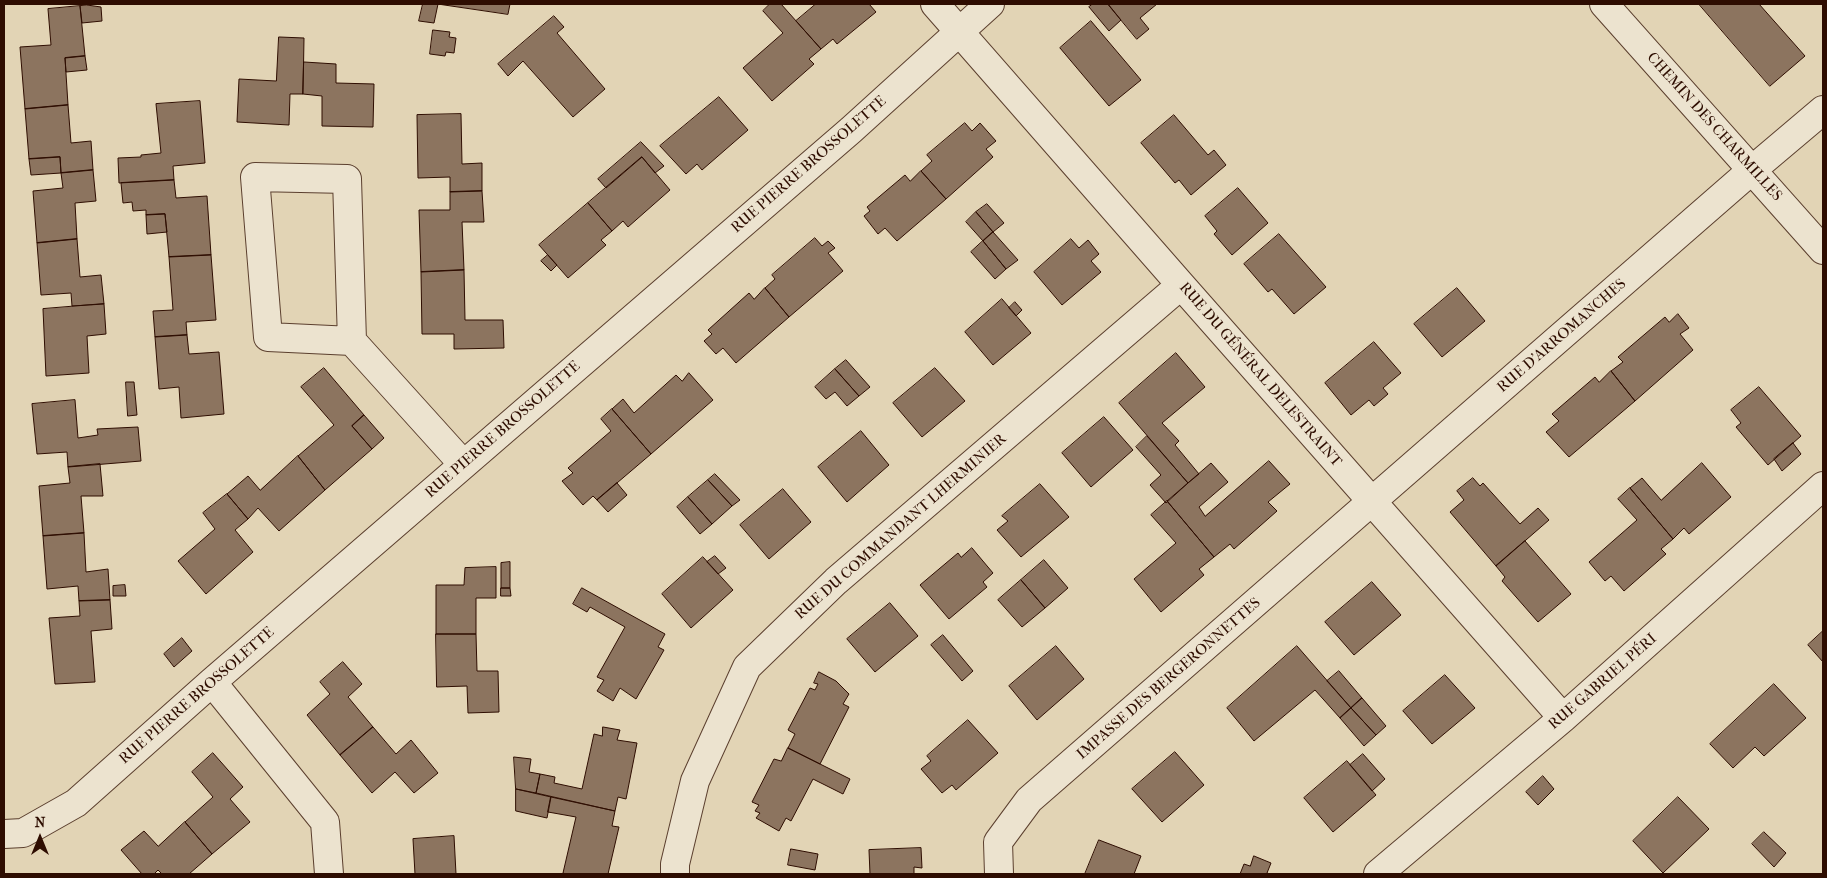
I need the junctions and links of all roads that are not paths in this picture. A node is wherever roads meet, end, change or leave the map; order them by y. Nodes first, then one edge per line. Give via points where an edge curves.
1 (935, 4) edge
2 (990, 4) edge
3 (1604, 4) edge
4 (958, 31) junction
5 (1823, 110) edge
6 (1752, 170) junction
7 (1823, 250) edge
8 (1180, 285) junction
9 (352, 341) junction
10 (463, 464) junction
11 (1823, 486) edge
12 (1372, 502) junction
13 (212, 682) junction
14 (1563, 718) junction
15 (4, 834) edge
16 (329, 874) edge
17 (674, 874) edge
18 (999, 874) edge
19 (1378, 874) edge

1 - 4 street, RUE DU GÉNÉRAL DELESTRAINT
2 - 4 street, RUE PIERRE BROSSOLETTE
3 - 6 street, CHEMIN DES CHARMILLES
4 - 8 street, RUE DU GÉNÉRAL DELESTRAINT
4 - 10 street, RUE PIERRE BROSSOLETTE via 850,130
5 - 6 street, RUE D'ARROMANCHES
6 - 7 street, CHEMIN DES CHARMILLES
6 - 12 street, RUE D'ARROMANCHES
8 - 12 street, RUE DU GÉNÉRAL DELESTRAINT
8 - 17 street, RUE DU COMMANDANT LHERMINIER via 836,581 747,667 696,781
9 - 9 street via 347,179 255,177 268,337
9 - 10 street
10 - 13 street, RUE PIERRE BROSSOLETTE
11 - 14 street, RUE GABRIEL PÉRI
12 - 14 street, RUE DU GÉNÉRAL DELESTRAINT
12 - 18 street, IMPASSE DES BERGERONNETTES via 1029,800 998,842
13 - 15 street, RUE PIERRE BROSSOLETTE via 76,802 23,833
13 - 16 street via 325,822
14 - 19 street, RUE GABRIEL PÉRI

